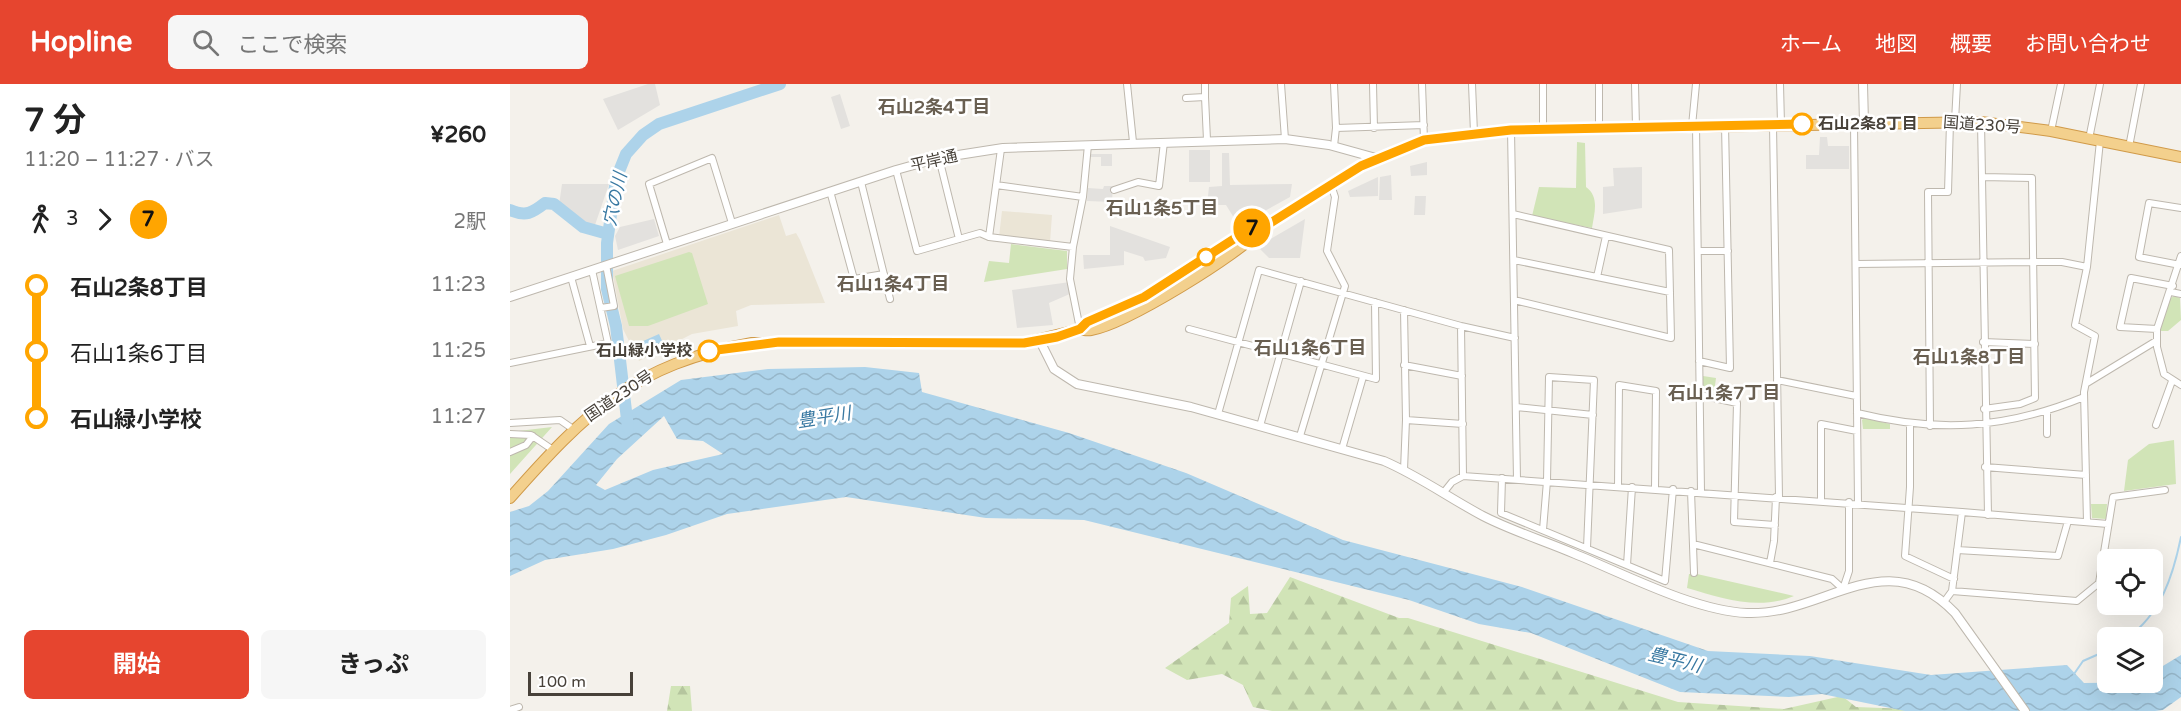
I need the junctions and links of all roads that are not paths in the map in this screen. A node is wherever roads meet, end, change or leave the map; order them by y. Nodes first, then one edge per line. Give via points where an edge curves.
1 (1127, 84) edge
2 (1205, 84) edge
3 (1281, 84) edge
4 (1334, 84) edge
5 (1373, 84) edge
6 (1422, 84) edge
7 (1472, 84) edge
8 (1543, 84) edge
9 (1599, 84) edge
10 (1635, 84) edge
11 (1696, 84) edge
12 (1780, 84) edge
13 (1863, 84) edge
14 (1958, 84) edge
15 (2061, 84) edge
16 (2100, 84) edge
17 (2140, 84) edge
18 (1205, 97) junction
19 (1186, 98) dead end
20 (1952, 121) junction
21 (1981, 122) junction
22 (1859, 123) junction
23 (1424, 125) junction
24 (1725, 125) junction
25 (1777, 125) junction
26 (1694, 126) junction
27 (1636, 127) junction
28 (1336, 128) junction
29 (1374, 128) junction
30 (1599, 128) junction
31 (1543, 129) junction
32 (1511, 130) junction
33 (2050, 131) junction
34 (1473, 133) junction
35 (1285, 139) junction
36 (1207, 140) junction
37 (1424, 140) junction
38 (2094, 140) junction
39 (1133, 142) junction
40 (1164, 142) junction
41 (1088, 145) junction
42 (1334, 146) junction
43 (2129, 147) junction
44 (1001, 148) junction
45 (2181, 157) edge
46 (939, 158) junction
47 (1376, 158) junction
48 (896, 170) junction
49 (1982, 177) junction
50 (861, 182) junction
51 (1331, 184) junction
52 (996, 185) junction
53 (1114, 190) dead end
54 (830, 191) junction
55 (1083, 197) junction
56 (2181, 208) edge
57 (1513, 214) junction
58 (732, 223) junction
59 (1606, 236) junction
60 (989, 237) junction
61 (959, 239) junction
62 (668, 244) junction
63 (1073, 247) junction
64 (1698, 251) junction
65 (1728, 251) junction
66 (2181, 256) edge
67 (1514, 260) junction
68 (2034, 262) junction
69 (1929, 263) junction
70 (1982, 263) junction
71 (609, 264) junction
72 (1856, 264) junction
73 (2180, 265) junction
74 (2087, 267) junction
75 (594, 269) junction
76 (885, 274) junction
77 (571, 277) junction
78 (1597, 277) junction
79 (1301, 281) junction
80 (2172, 289) junction
81 (1343, 292) junction
82 (1670, 292) junction
83 (2181, 294) edge
84 (510, 297) edge
85 (890, 299) dead end
86 (1514, 300) junction
87 (1375, 302) junction
88 (601, 308) junction
89 (1404, 310) junction
90 (1461, 326) junction
91 (1080, 329) junction
92 (1189, 329) dead end
93 (2157, 329) junction
94 (1515, 338) junction
95 (1039, 339) junction
96 (2157, 341) junction
97 (1238, 342) junction
98 (1983, 342) junction
99 (2035, 344) junction
100 (590, 346) junction
101 (1281, 354) junction
102 (1699, 361) junction
103 (510, 363) edge
104 (1322, 364) junction
105 (1404, 365) junction
106 (1462, 376) junction
107 (1363, 377) junction
108 (1778, 380) junction
109 (2172, 381) junction
110 (2087, 383) junction
111 (2181, 385) edge
112 (1700, 395) junction
113 (1856, 396) junction
114 (2084, 397) junction
115 (1516, 407) junction
116 (1984, 409) junction
117 (1549, 411) junction
118 (2047, 412) junction
119 (1857, 413) junction
120 (1218, 414) junction
121 (1593, 415) junction
122 (1406, 420) junction
123 (510, 423) edge
124 (1463, 424) junction
125 (1910, 424) junction
126 (1984, 424) junction
127 (2156, 424) dead end
128 (1260, 426) junction
129 (1930, 426) junction
130 (573, 429) junction
131 (1857, 431) junction
132 (510, 434) edge
133 (2047, 434) dead end
134 (533, 436) junction
135 (1300, 436) junction
136 (1342, 449) junction
137 (510, 452) edge
138 (550, 453) junction
139 (1985, 467) junction
140 (1404, 470) junction
141 (2086, 475) junction
142 (1463, 476) junction
143 (1502, 478) junction
144 (1517, 479) junction
145 (1547, 481) junction
146 (1592, 484) junction
147 (1618, 486) junction
148 (1632, 487) junction
149 (1655, 488) junction
150 (1673, 489) junction
151 (2165, 490) dead end
152 (1691, 491) junction
153 (1701, 491) junction
154 (1444, 492) junction
155 (1734, 494) junction
156 (1778, 497) junction
157 (510, 498) edge
158 (1821, 500) junction
159 (1849, 502) junction
160 (1858, 503) junction
161 (1909, 508) junction
162 (1962, 512) junction
163 (1988, 515) junction
164 (2068, 521) junction
165 (2086, 522) junction
166 (2108, 524) junction
167 (1775, 525) junction
168 (1543, 530) junction
169 (1693, 544) junction
170 (1587, 548) junction
171 (1957, 550) junction
172 (1770, 563) junction
173 (1628, 565) junction
174 (1694, 573) dead end
175 (1954, 579) junction
176 (1843, 589) junction
177 (1952, 591) junction
178 (1944, 602) junction
179 (519, 707) dead end
180 (510, 710) edge
181 (2025, 711) edge

1 - 39 street
2 - 18 street
3 - 35 street
4 - 28 street
5 - 29 street
6 - 23 street
7 - 34 street
8 - 31 street
9 - 30 street
10 - 27 street
11 - 26 street
12 - 25 street
13 - 22 street
14 - 20 street
15 - 33 street
16 - 38 street
17 - 43 street
18 - 19 street
18 - 36 street
20 - 21 highway, 国道230号
20 - 22 highway, 国道230号
20 - 69 street via 1948,192 1928,192
21 - 33 highway, 国道230号
21 - 49 street
22 - 25 highway, 国道230号
22 - 72 street
23 - 29 street
23 - 37 street
24 - 25 highway, 国道230号
24 - 26 highway, 国道230号
24 - 65 street
25 - 108 street
26 - 27 highway, 国道230号
26 - 64 street
27 - 30 highway, 国道230号
28 - 29 street
28 - 42 street
30 - 31 highway, 国道230号
31 - 32 highway, 国道230号
32 - 34 highway, 国道230号
32 - 57 street
33 - 38 highway, 国道230号
34 - 37 highway, 国道230号
35 - 36 street, 平岸通
35 - 42 street, 平岸通
36 - 40 street, 平岸通
37 - 47 highway, 国道230号
38 - 43 highway, 国道230号
38 - 74 street
39 - 40 street, 平岸通
39 - 41 street, 平岸通
40 - 53 street via 1159,186 1138,182
41 - 44 street, 平岸通
41 - 55 street
42 - 47 street, 平岸通
43 - 45 highway, 国道230号
44 - 46 street, 平岸通
44 - 52 street
46 - 48 street, 平岸通
46 - 61 street
47 - 51 highway, 国道230号
48 - 50 street, 平岸通
48 - 61 street via 917,250
49 - 68 street via 2032,178
49 - 70 street
50 - 54 street, 平岸通
50 - 76 street
51 - 81 street via 1335,197 1327,251 1345,286
51 - 91 highway, 国道230号 via 1150,303 1090,331
52 - 55 street
52 - 60 street
54 - 58 street, 平岸通
54 - 76 street via 854,279
55 - 63 street
56 - 73 street via 2149,203 2139,257
57 - 59 street
57 - 67 street
58 - 62 street, 平岸通
58 - 62 street via 712,158 649,184
59 - 78 street
59 - 82 street via 1669,250
60 - 61 street via 980,233
60 - 63 street
62 - 71 street, 平岸通
63 - 91 street via 1070,279
64 - 65 street
64 - 102 street
65 - 102 street via 1730,368
66 - 73 street
67 - 78 street
67 - 86 street
68 - 70 street
68 - 74 street
68 - 99 street
69 - 70 street
69 - 72 street
69 - 129 street
70 - 98 street
71 - 75 street, 平岸通
71 - 88 street via 614,306
72 - 113 street
73 - 80 street
74 - 110 street via 2076,325 2095,336
75 - 77 street, 平岸通
75 - 88 street
76 - 85 street
77 - 84 street, 平岸通
77 - 100 street
78 - 82 street
79 - 81 street
79 - 97 street via 1260,270
79 - 101 street
80 - 83 street
80 - 93 street
80 - 93 street via 2131,278 2120,327
81 - 87 street
81 - 104 street
82 - 86 street via 1671,338
86 - 94 street
87 - 89 street
87 - 107 street via 1376,379
88 - 100 street via 608,343
89 - 90 street
89 - 105 street
90 - 94 street
90 - 106 street
91 - 95 highway, 国道230号
92 - 97 street
93 - 96 street
94 - 115 street
95 - 120 street via 1054,369 1077,384
95 - 130 highway, 国道230号 via 1024,343 752,343 709,351 665,366 640,380
96 - 109 street via 2164,374
96 - 110 street
97 - 101 street
97 - 120 street
98 - 99 street
98 - 116 street
99 - 116 street via 2035,398
100 - 103 street
101 - 104 street
101 - 128 street
102 - 112 street
104 - 107 street
104 - 135 street
105 - 106 street
105 - 122 street
106 - 124 street
107 - 136 street
108 - 113 street
108 - 156 street
109 - 111 street
109 - 127 street
110 - 114 street
112 - 153 street
112 - 155 street via 1737,403
113 - 119 street
114 - 118 street
114 - 141 street
115 - 117 street
115 - 144 street
116 - 126 street
117 - 121 street
117 - 121 street via 1549,376 1594,380
117 - 145 street
118 - 126 street
118 - 133 street
119 - 125 street
119 - 131 street
120 - 128 street
121 - 146 street
122 - 124 street
122 - 140 street
123 - 130 street via 560,420
124 - 142 street
125 - 129 street
125 - 161 street
126 - 129 street
126 - 139 street
128 - 135 street
130 - 138 highway, 国道230号
131 - 158 street via 1821,424
131 - 160 street
132 - 134 street
134 - 137 street via 526,446
134 - 138 street
135 - 136 street
136 - 140 street
138 - 157 highway, 国道230号
139 - 141 street
139 - 163 street
140 - 154 street
141 - 165 street
142 - 143 street
142 - 154 street
143 - 144 street
143 - 168 street via 1501,513
144 - 145 street
145 - 146 street
145 - 168 street
146 - 147 street
146 - 170 street
147 - 148 street
147 - 149 street via 1618,385 1656,391
148 - 149 street
148 - 173 street
149 - 150 street
150 - 152 street
150 - 173 street via 1665,581
151 - 166 street via 2113,497
152 - 153 street
152 - 169 street
153 - 155 street
154 - 176 street via 1484,516 1722,610 1768,612 1805,605
155 - 156 street
155 - 167 street via 1734,522
156 - 158 street
156 - 167 street
158 - 159 street
159 - 160 street
159 - 176 street via 1849,571
160 - 161 street
161 - 162 street
161 - 175 street via 1905,556
162 - 163 street
162 - 171 street
163 - 164 street
164 - 165 street
164 - 171 street via 2058,556
165 - 166 street
166 - 177 street via 2099,583 2078,601
167 - 172 street
168 - 170 street
169 - 172 street
169 - 174 street
170 - 173 street
171 - 175 street
172 - 176 street via 1832,579
175 - 177 street
176 - 178 street via 1893,580
177 - 178 street
178 - 181 street via 1968,628
179 - 180 street

